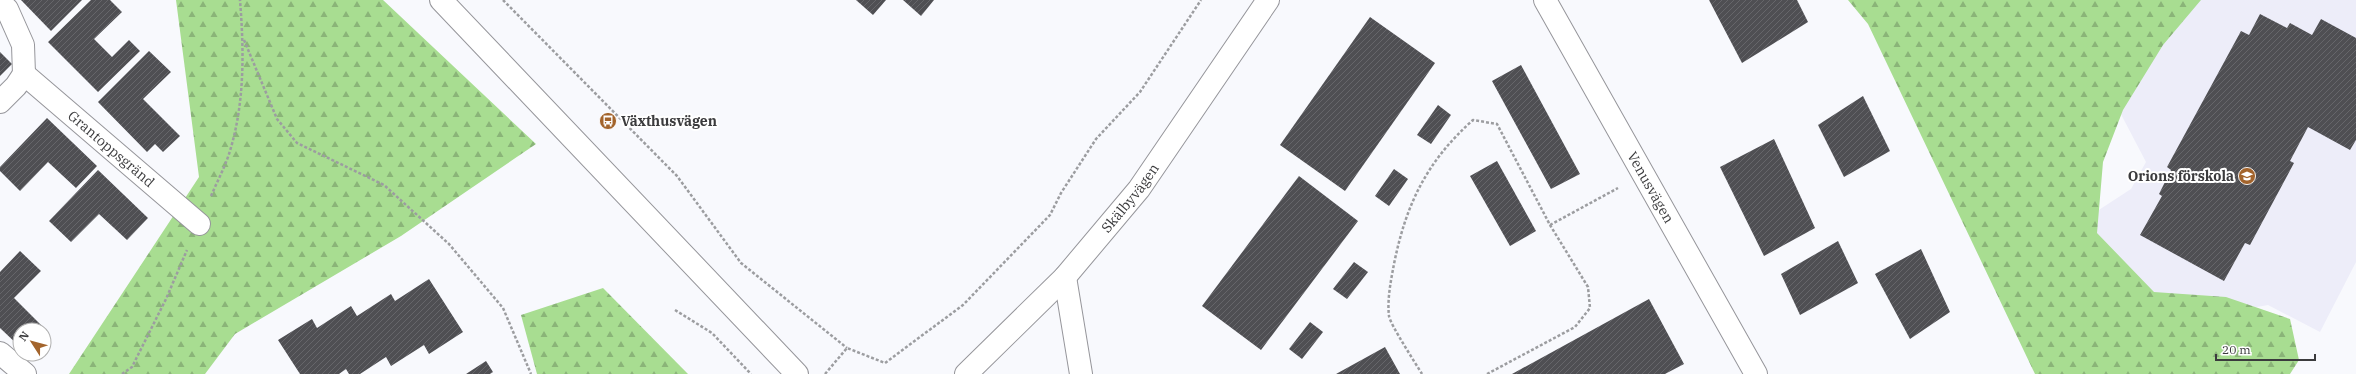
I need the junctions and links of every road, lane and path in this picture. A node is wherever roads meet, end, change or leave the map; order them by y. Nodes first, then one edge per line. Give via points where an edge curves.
1 (441, 0) edge
2 (503, 0) edge
3 (1201, 0) edge
4 (1268, 0) edge
5 (1545, 0) edge
6 (0, 3) edge
7 (244, 40) dead end
8 (24, 74) junction
9 (0, 102) edge
10 (1643, 175) junction
11 (199, 224) dead end
12 (1550, 225) junction
13 (1065, 277) junction
14 (675, 310) dead end
15 (847, 348) junction
16 (0, 353) edge
17 (24, 374) edge
18 (530, 374) edge
19 (751, 374) edge
20 (797, 374) edge
21 (825, 374) edge
22 (966, 374) edge
23 (1081, 374) edge
24 (1422, 374) edge
25 (1487, 374) edge
26 (1756, 374) edge

1 - 20 street
2 - 15 path via 677,176 741,263
3 - 15 path via 1140,92 1096,140 1061,193 1050,215 963,305 885,363
4 - 13 street, Skälbyvägen via 1139,189
5 - 10 street, Venusvägen
6 - 8 street via 7,9 23,44
7 - 18 path via 277,119 297,143 384,185 449,244 504,308
8 - 9 street
8 - 11 street, Grantoppsgränd
10 - 12 path
10 - 26 street, Venusvägen
12 - 24 path via 1497,124 1473,120 1441,152 1407,212 1391,280 1389,317
12 - 25 path via 1588,287 1590,308 1575,328
13 - 22 street, Skälbyvägen
13 - 23 street
14 - 19 path via 712,333
15 - 21 path
16 - 17 street

